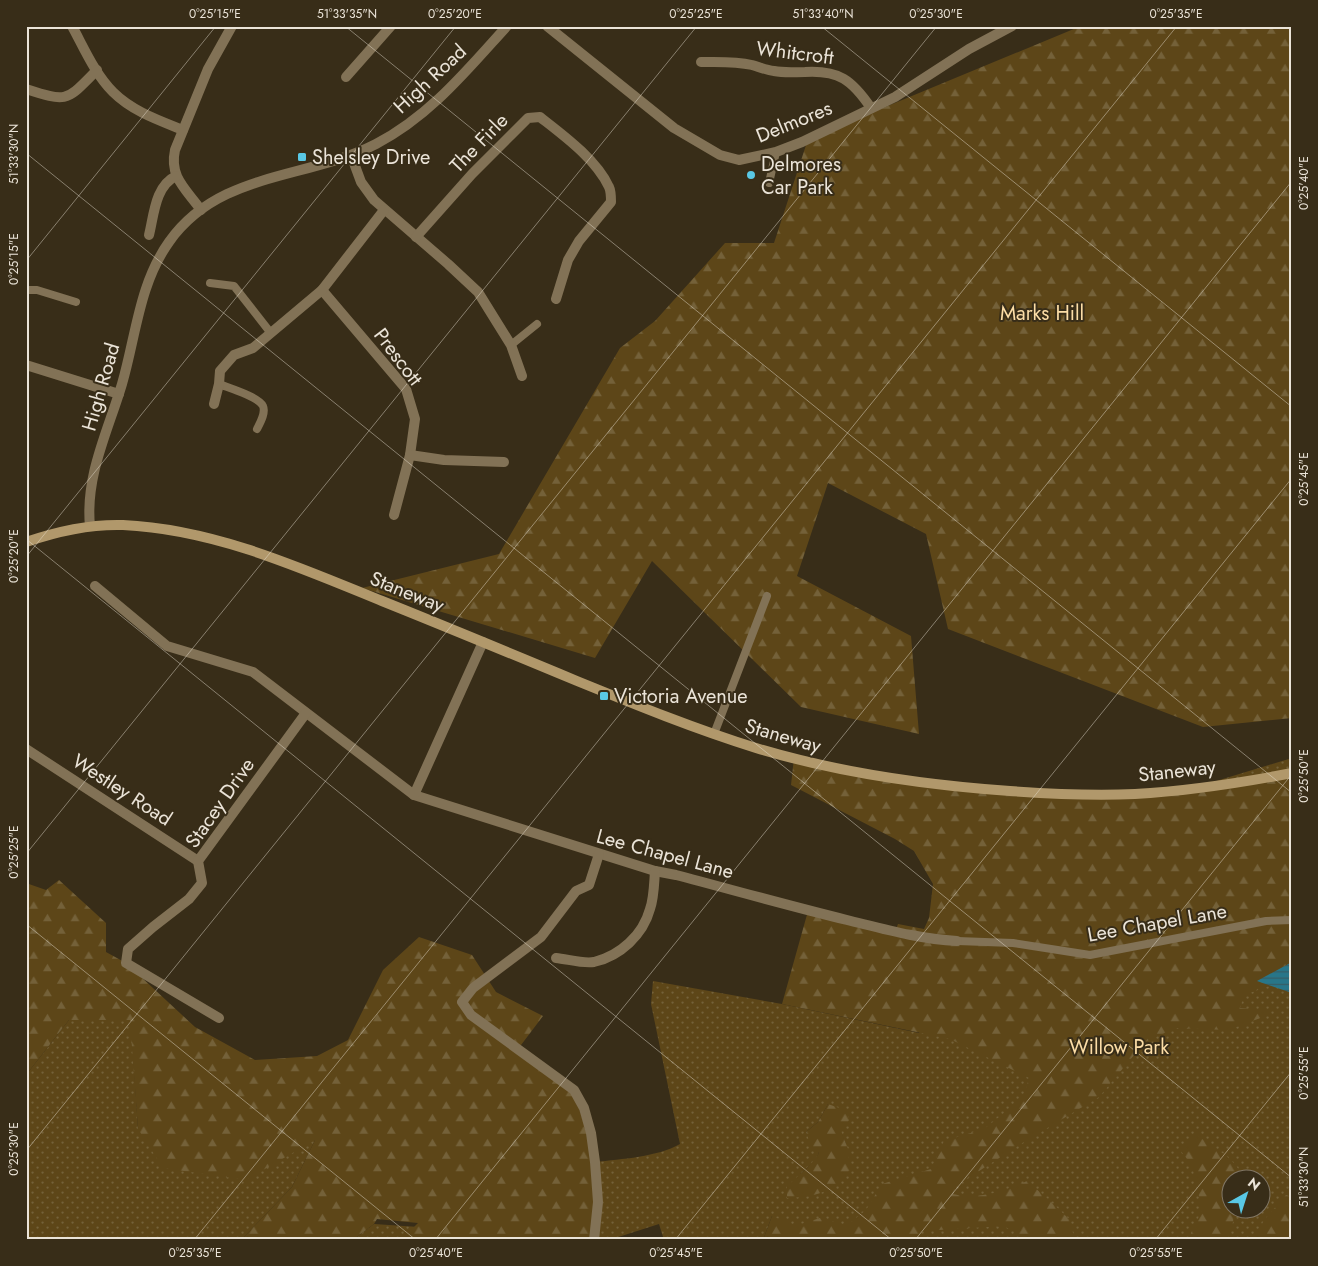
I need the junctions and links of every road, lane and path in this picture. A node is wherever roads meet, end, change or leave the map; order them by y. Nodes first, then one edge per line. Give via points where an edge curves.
1 (72, 26) edge
2 (232, 26) edge
3 (391, 26) edge
4 (507, 26) edge
5 (547, 26) edge
6 (1012, 26) edge
7 (999, 29) edge
8 (701, 62) dead end
9 (97, 70) junction
10 (346, 77) dead end
11 (26, 89) edge
12 (872, 108) junction
13 (183, 130) junction
14 (776, 152) junction
15 (351, 155) junction
16 (176, 176) junction
17 (769, 183) dead end
18 (201, 210) junction
19 (384, 210) junction
20 (148, 236) dead end
21 (416, 237) junction
22 (210, 283) dead end
23 (26, 290) edge
24 (322, 290) junction
25 (556, 299) dead end
26 (76, 302) dead end
27 (537, 324) dead end
28 (270, 332) junction
29 (511, 346) junction
30 (26, 365) edge
31 (522, 376) dead end
32 (219, 384) junction
33 (119, 394) junction
34 (214, 404) dead end
35 (257, 430) dead end
36 (410, 455) junction
37 (504, 462) dead end
38 (394, 515) dead end
39 (90, 526) junction
40 (26, 542) edge
41 (95, 586) dead end
42 (766, 596) dead end
43 (483, 642) junction
44 (306, 713) junction
45 (714, 734) junction
46 (26, 749) edge
47 (1292, 773) edge
48 (414, 795) junction
49 (599, 854) junction
50 (198, 861) junction
51 (655, 871) junction
52 (1292, 920) edge
53 (957, 941) joint
54 (556, 958) dead end
55 (219, 1018) dead end
56 (594, 1240) edge

1 - 9 street
2 - 13 street via 208,69
3 - 10 street
4 - 15 street, High Road via 430,108 398,132
5 - 14 street, Delmores via 674,128 705,147 738,160
6 - 7 street, Delmores
7 - 12 street, Delmores via 895,97
8 - 12 street, Whitcroft via 730,62 787,73 825,71 837,74 860,91
9 - 11 street via 64,98
9 - 13 street via 112,91 129,105
12 - 14 street, Delmores
13 - 16 street via 173,159
14 - 17 lane
15 - 18 street, High Road via 248,184
15 - 19 street via 366,191
16 - 18 street
16 - 20 street via 161,190
18 - 33 street, High Road via 174,235 149,277
19 - 21 street
19 - 24 street
21 - 25 street, The Firle via 528,118 540,116 575,145 610,188 611,202 568,260
21 - 29 street via 478,292
22 - 28 lane via 234,286
23 - 26 lane via 37,290
24 - 28 street
24 - 36 street, Prescott via 406,389 415,419
27 - 29 lane
28 - 32 street via 253,348 234,356 220,371
29 - 31 street
30 - 33 street
32 - 34 street
32 - 35 lane via 257,400 263,406
33 - 39 street, High Road via 92,480
36 - 37 street
36 - 38 street, Prescott
39 - 40 main road
39 - 43 main road, Staneway via 150,528 238,547 300,568
41 - 44 street, Lee Chapel Lane via 167,646 253,672
42 - 45 lane
43 - 45 main road, Staneway
43 - 48 street
44 - 48 street, Lee Chapel Lane
44 - 50 street, Stacey Drive
45 - 47 main road, Staneway via 794,758 864,774 946,786 1066,795 1190,789
46 - 50 street, Westley Road
48 - 49 street, Lee Chapel Lane
49 - 51 street, Lee Chapel Lane
49 - 56 street via 589,885 576,891 541,937 473,988 462,1002 470,1015 574,1090 584,1108 595,1162 598,1202
50 - 55 street, Stacey Drive via 202,883 189,899 128,949 126,963
51 - 53 street, Lee Chapel Lane via 895,932
51 - 54 street via 651,908 645,923 616,954 593,962
52 - 53 lane, Lee Chapel Lane via 1090,955 1013,943

